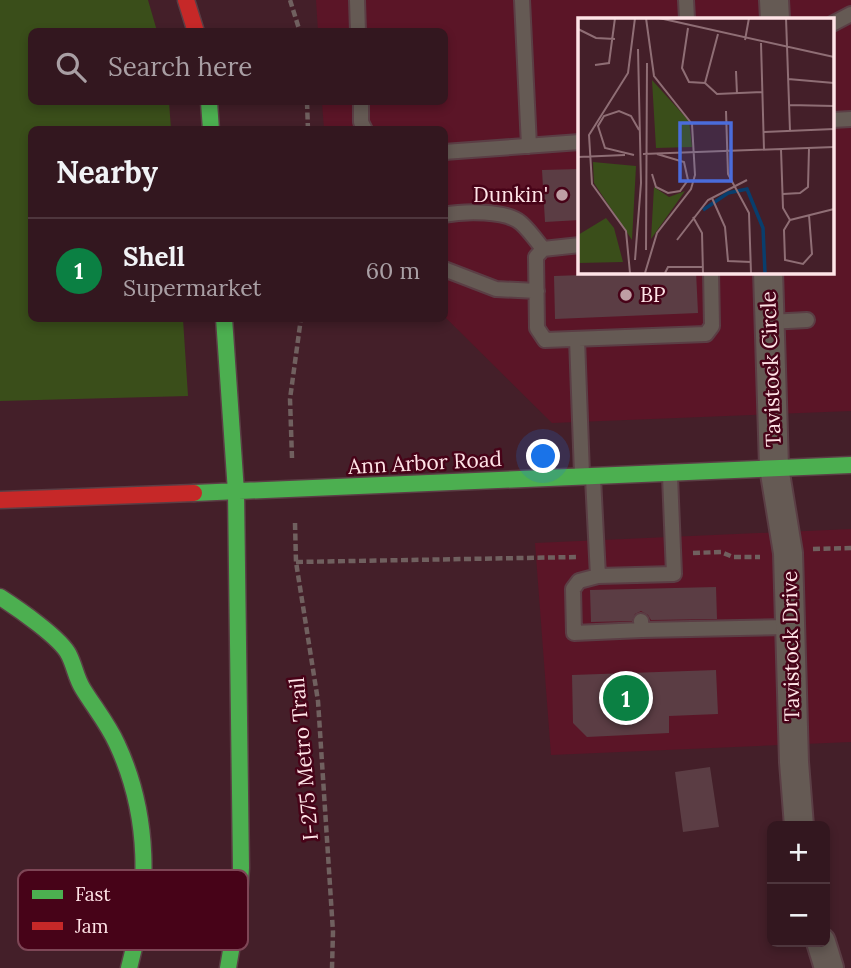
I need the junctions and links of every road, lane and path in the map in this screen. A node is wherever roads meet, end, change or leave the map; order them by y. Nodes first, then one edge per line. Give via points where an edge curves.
1 (186, 0) edge
2 (290, 0) edge
3 (357, 0) edge
4 (522, 0) edge
5 (686, 0) edge
6 (775, 0) edge
7 (851, 13) edge
8 (687, 18) edge
9 (775, 18) edge
10 (834, 23) edge
11 (195, 28) edge
12 (299, 28) edge
13 (358, 28) edge
14 (209, 105) edge
15 (307, 105) edge
16 (361, 105) edge
17 (211, 126) edge
18 (308, 126) edge
19 (363, 126) edge
20 (578, 142) edge
21 (529, 146) junction
22 (448, 152) edge
23 (448, 214) edge
24 (578, 246) edge
25 (543, 249) junction
26 (448, 270) edge
27 (711, 273) edge
28 (768, 273) edge
29 (537, 291) junction
30 (807, 320) dead end
31 (224, 322) edge
32 (300, 322) edge
33 (769, 322) junction
34 (577, 339) junction
35 (291, 417) dead end
36 (851, 465) edge
37 (774, 467) junction
38 (670, 472) junction
39 (587, 477) junction
40 (236, 492) junction
41 (0, 500) edge
42 (296, 548) dead end
43 (851, 548) edge
44 (812, 549) dead end
45 (695, 552) dead end
46 (577, 557) dead end
47 (761, 557) dead end
48 (296, 562) junction
49 (598, 576) junction
50 (0, 597) edge
51 (789, 627) junction
52 (799, 821) edge
53 (143, 870) edge
54 (241, 870) edge
55 (823, 947) edge
56 (133, 950) edge
57 (232, 950) edge
58 (129, 968) edge
59 (229, 968) edge
60 (332, 968) edge
61 (830, 968) edge

1 - 11 main road
2 - 12 path
3 - 13 lane
4 - 21 lane
5 - 8 lane
6 - 9 street
7 - 10 lane
14 - 17 main road
15 - 18 path
16 - 19 lane
20 - 21 lane
21 - 22 lane
23 - 25 lane via 504,214 520,222
24 - 25 lane
25 - 29 lane via 536,257
26 - 29 lane via 496,289
27 - 34 lane via 712,326 706,334
28 - 33 street, Tavistock Circle
29 - 34 lane via 537,328 545,340
30 - 33 lane
31 - 40 main road
32 - 35 path
33 - 37 street, Tavistock Circle
34 - 39 lane
36 - 37 main road, Ann Arbor Road
37 - 38 main road, Ann Arbor Road
37 - 51 street, Tavistock Drive via 788,553
38 - 39 main road, Ann Arbor Road
38 - 49 lane via 674,574 639,582
39 - 40 main road, Ann Arbor Road
39 - 49 lane
40 - 41 main road, Ann Arbor Road
40 - 54 main road
42 - 48 path, I-275 Metro Trail
43 - 44 path
45 - 47 path
46 - 48 path
48 - 60 path, I-275 Metro Trail via 318,701
49 - 51 lane via 579,581 573,589 574,633 641,625
50 - 53 main road via 68,652 76,678 117,745 131,781 143,843
51 - 52 street, Tavistock Drive
55 - 61 street
56 - 58 main road
57 - 59 main road

